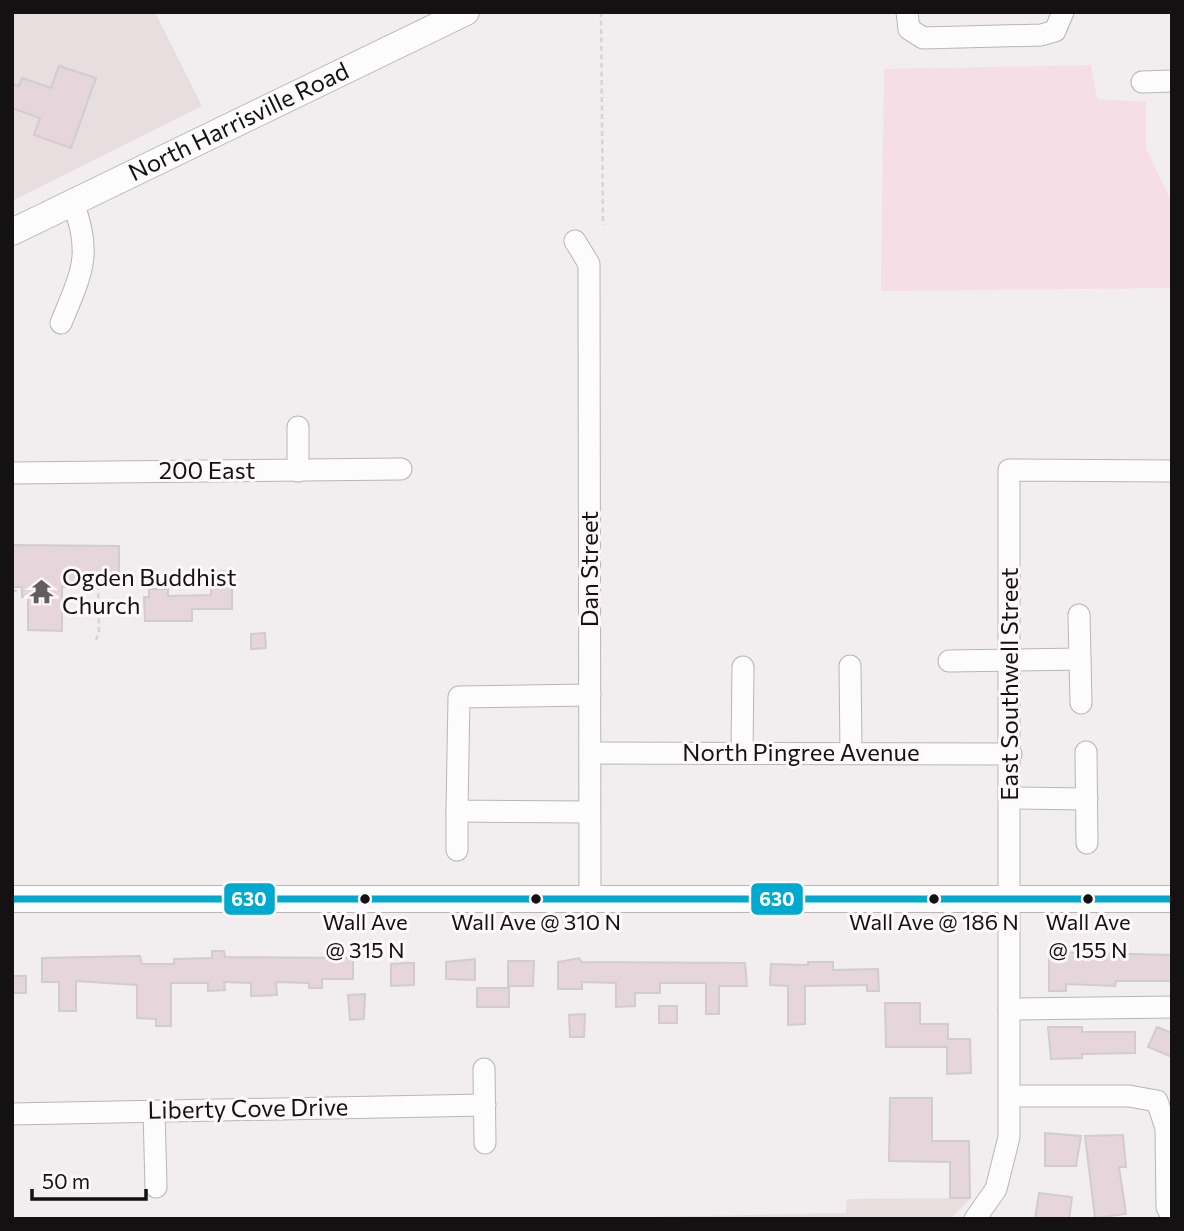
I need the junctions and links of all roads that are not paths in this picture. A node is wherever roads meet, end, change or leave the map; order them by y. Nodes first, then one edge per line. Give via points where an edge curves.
1 (466, 12) edge
2 (907, 12) edge
3 (1063, 12) edge
4 (1172, 81) edge
5 (1143, 82) dead end
6 (73, 203) junction
7 (12, 232) edge
8 (575, 241) dead end
9 (61, 323) dead end
10 (298, 427) dead end
11 (401, 470) dead end
12 (298, 471) junction
13 (1172, 471) edge
14 (12, 473) edge
15 (1079, 615) dead end
16 (1010, 659) junction
17 (1080, 659) junction
18 (949, 661) dead end
19 (850, 666) dead end
20 (743, 667) dead end
21 (590, 695) junction
22 (1080, 703) dead end
23 (1086, 751) dead end
24 (743, 752) junction
25 (850, 752) junction
26 (590, 753) junction
27 (1011, 754) junction
28 (1010, 798) junction
29 (1087, 799) junction
30 (457, 811) junction
31 (589, 812) junction
32 (1087, 843) dead end
33 (457, 850) dead end
34 (12, 899) edge
35 (1010, 899) junction
36 (1172, 899) edge
37 (590, 901) junction
38 (1172, 1007) edge
39 (1009, 1009) junction
40 (484, 1069) dead end
41 (1010, 1096) junction
42 (485, 1105) junction
43 (154, 1111) junction
44 (12, 1114) edge
45 (485, 1143) dead end
46 (156, 1186) dead end
47 (1172, 1217) edge
48 (975, 1219) edge

1 - 6 main road, North Harrisville Road
2 - 3 street via 909,29 923,38 1041,35 1055,31
4 - 5 street
6 - 7 main road, North Harrisville Road
6 - 9 street via 86,248
8 - 21 street, Dan Street via 589,264
10 - 12 street
11 - 12 street, 200 East
12 - 14 street, 200 East
13 - 16 street, East Southwell Street via 1009,470
15 - 17 street
16 - 17 street
16 - 18 street
16 - 27 street, East Southwell Street
17 - 22 street
19 - 25 street
20 - 24 street
21 - 26 street, Dan Street
21 - 30 street via 459,697
23 - 29 street
24 - 25 street, North Pingree Avenue
24 - 26 street, North Pingree Avenue
25 - 27 street, North Pingree Avenue
26 - 31 street, Dan Street
27 - 28 street, East Southwell Street
28 - 29 street
28 - 35 street, East Southwell Street
29 - 32 street
30 - 31 street
30 - 33 street
31 - 37 street, Dan Street
34 - 37 main road
35 - 36 main road
35 - 37 main road
35 - 39 street, East Southwell Street
38 - 39 street
39 - 41 street, East Southwell Street
40 - 42 street
41 - 47 street via 1129,1096 1157,1101 1166,1128 1167,1207
41 - 48 street, East Southwell Street via 1009,1137 996,1189
42 - 43 street, Liberty Cove Drive
42 - 45 street
43 - 44 street, Liberty Cove Drive
43 - 46 street

